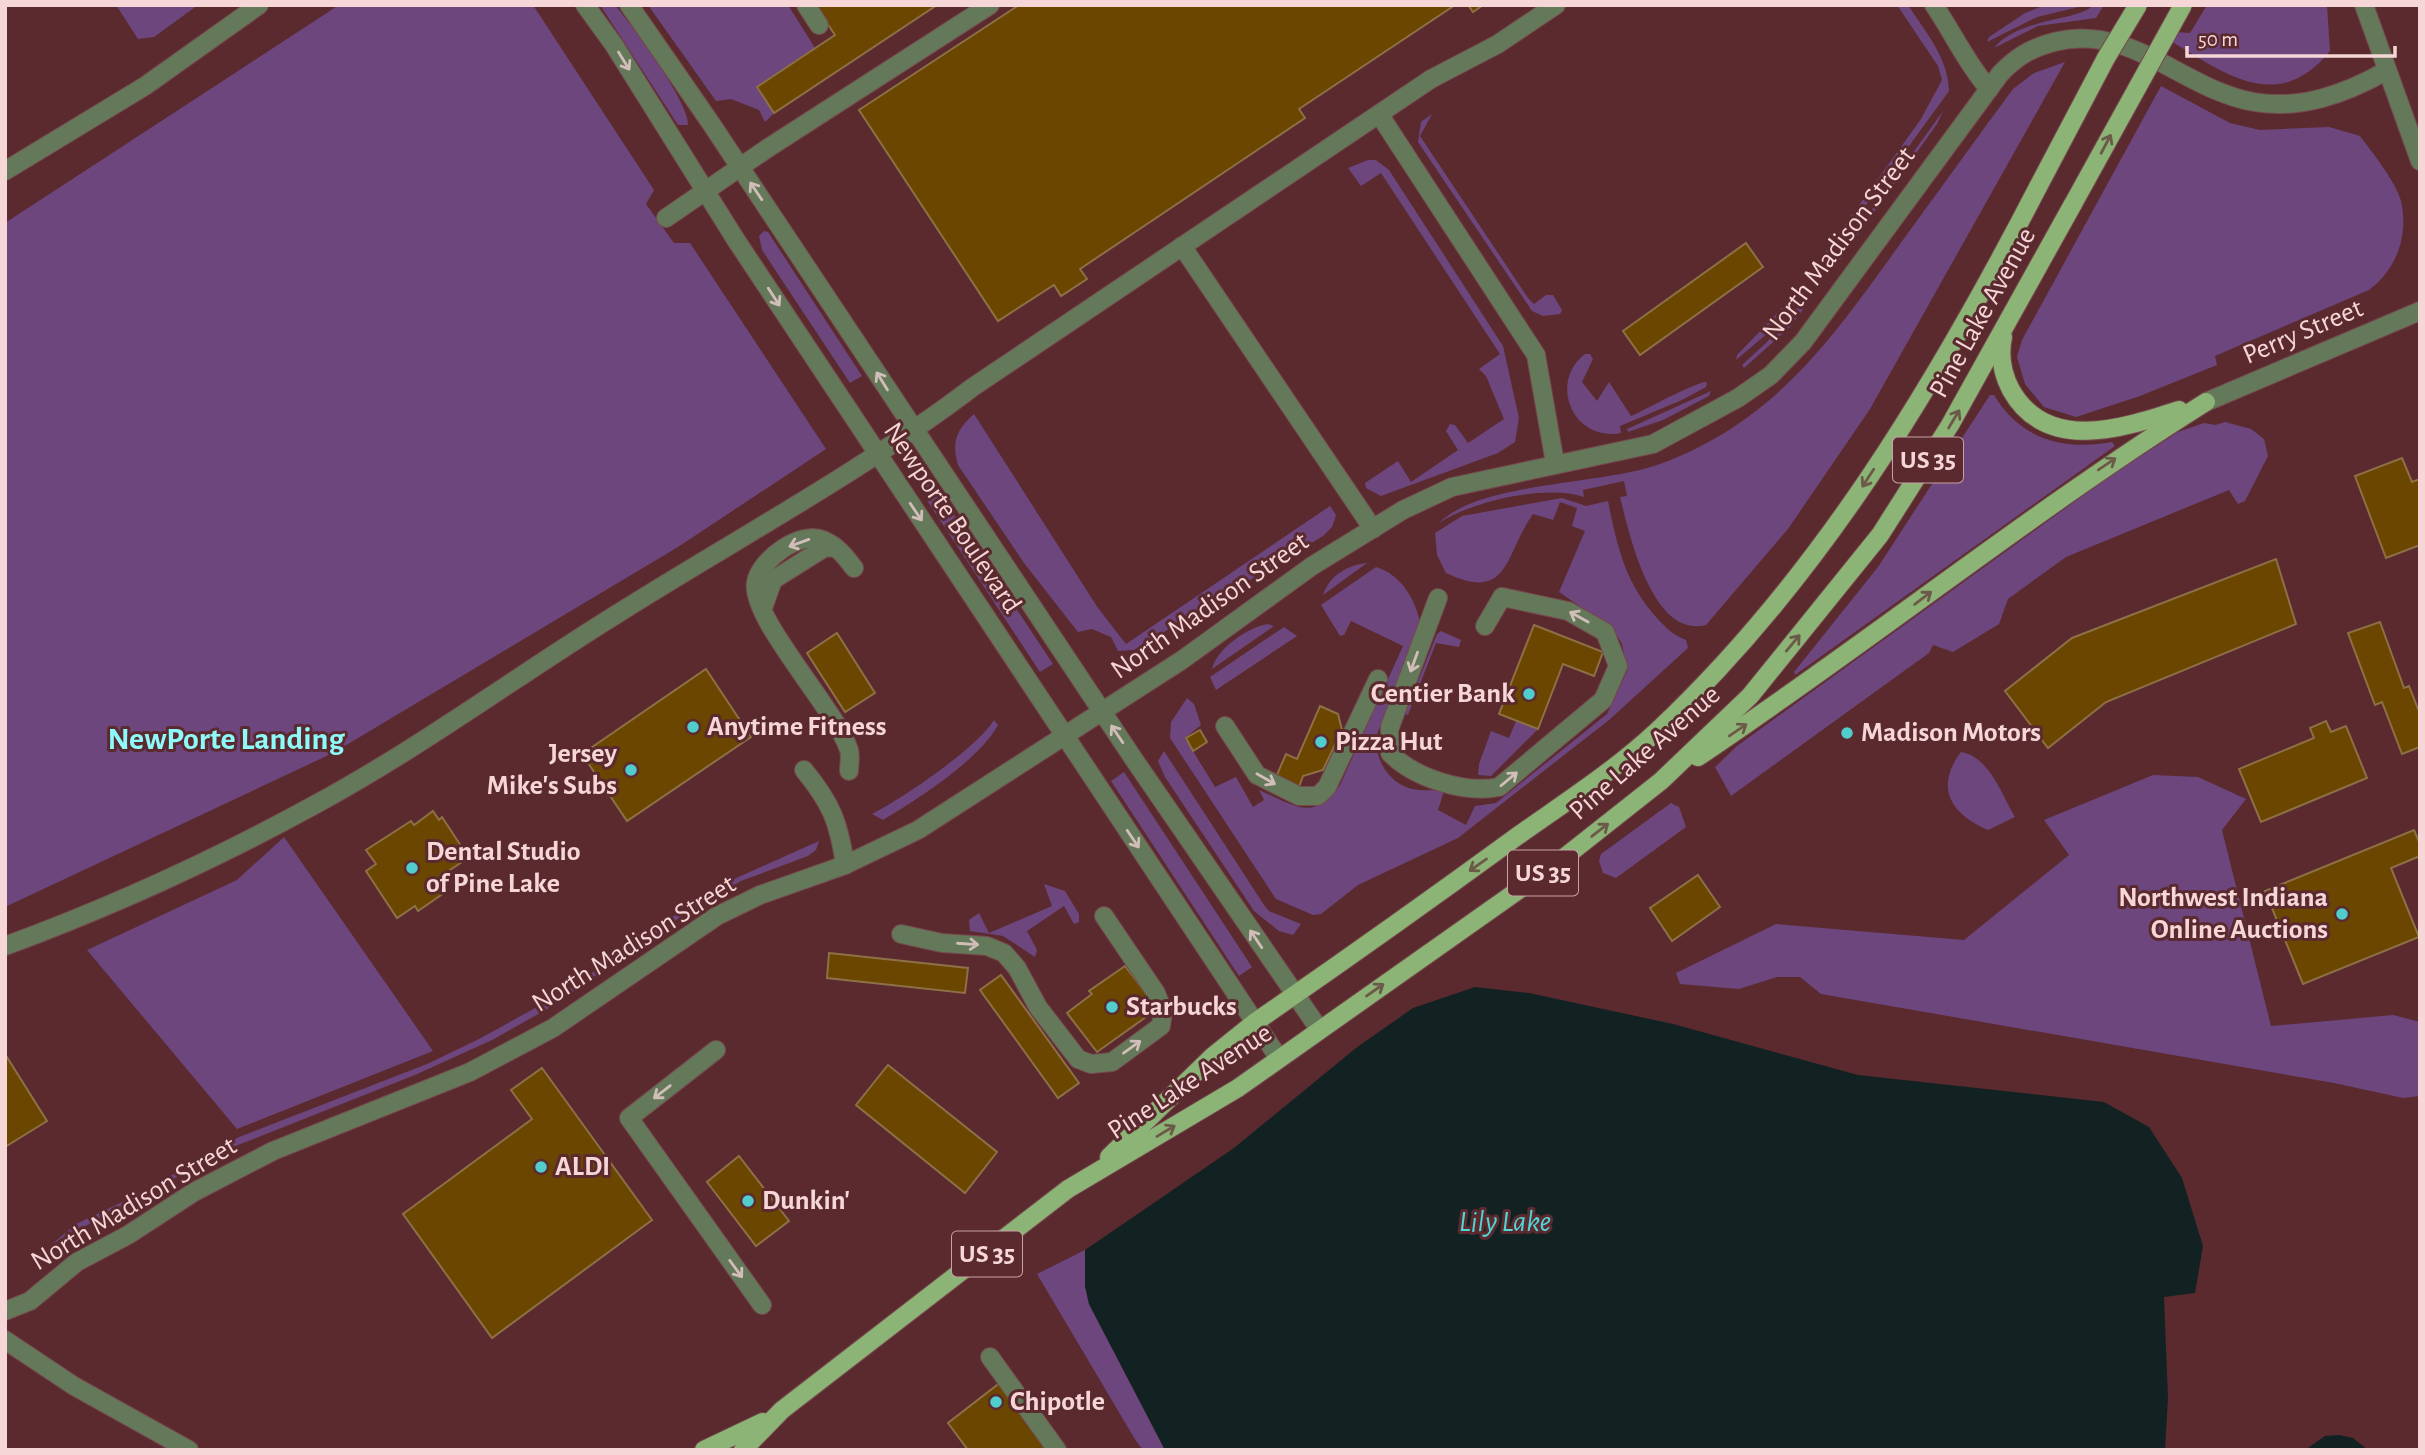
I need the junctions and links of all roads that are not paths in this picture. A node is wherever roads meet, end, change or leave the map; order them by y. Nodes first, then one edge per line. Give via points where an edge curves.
1 (259, 5) edge
2 (585, 5) edge
3 (629, 5) edge
4 (806, 5) edge
5 (990, 5) edge
6 (1556, 5) edge
7 (1934, 5) edge
8 (2138, 5) edge
9 (2183, 5) edge
10 (2364, 5) edge
11 (819, 24) dead end
12 (2386, 71) junction
13 (1989, 89) junction
14 (1379, 114) junction
15 (2420, 161) edge
16 (740, 167) junction
17 (5, 171) edge
18 (706, 190) junction
19 (666, 218) dead end
20 (1182, 246) junction
21 (2420, 311) edge
22 (2005, 331) junction
23 (2206, 401) junction
24 (914, 432) junction
25 (878, 455) junction
26 (1555, 463) junction
27 (1373, 529) junction
28 (854, 568) dead end
29 (1438, 598) dead end
30 (1485, 626) dead end
31 (1378, 679) dead end
32 (1101, 710) junction
33 (1225, 726) dead end
34 (1064, 733) junction
35 (804, 770) dead end
36 (849, 771) dead end
37 (1661, 781) junction
38 (845, 865) junction
39 (1104, 916) dead end
40 (901, 934) dead end
41 (5, 946) edge
42 (1296, 994) junction
43 (1254, 1023) junction
44 (1319, 1029) junction
45 (716, 1050) dead end
46 (1278, 1057) junction
47 (1086, 1179) junction
48 (762, 1304) dead end
49 (5, 1311) edge
50 (5, 1340) edge
51 (990, 1357) dead end
52 (770, 1420) junction
53 (189, 1450) edge
54 (704, 1450) edge
55 (743, 1450) edge
56 (1057, 1450) edge

1 - 17 street via 145,86
2 -> 18 street, Newporte Boulevard
3 - 16 street, Newporte Boulevard
4 - 11 street
5 - 16 street
6 - 14 street
7 - 13 street via 1972,70
8 -> 42 main road, Pine Lake Avenue / US 35, bridge via 1984,291 1843,516 1787,592 1655,733
22 -> 9 main road, Pine Lake Avenue / US 35, bridge
10 - 12 street
12 - 13 street, North Madison Street via 2352,90 2313,100 2252,102 2105,38 2086,36 2027,51 2015,58
12 - 15 street
13 - 26 street, North Madison Street via 1835,302 1771,375 1653,444
14 - 20 street
14 - 26 street via 1536,355
16 - 18 street
24 -> 16 street, Newporte Boulevard
18 - 19 street
18 -> 25 street, Newporte Boulevard
20 - 24 street
20 - 27 street
21 - 23 street, Perry Street
22 - 23 main road via 2000,351 2004,377 2017,400 2038,420 2065,431 2126,427
37 -> 22 main road, Pine Lake Avenue / US 35 via 1750,696 1880,535
37 -> 23 main road via 1803,687 2107,464
24 - 25 street
24 - 32 street, Newporte Boulevard
25 -> 34 street, Newporte Boulevard
25 - 41 street via 318,803 208,859
26 - 27 street, North Madison Street via 1452,487
27 - 32 street, North Madison Street
28 -> 36 street via 820,538 799,541 766,562 756,582 763,608 838,726 850,752
29 -> 30 street via 1390,727 1390,753 1403,767 1484,790 1499,787 1603,700 1618,666 1605,632 1568,611 1502,597
33 -> 31 street via 1257,775 1299,796 1318,796 1328,787
32 - 34 street, North Madison Street
42 -> 32 street, Newporte Boulevard
34 - 38 street, North Madison Street via 918,830
34 -> 43 street, Newporte Boulevard
35 - 38 street via 826,796 840,828
44 -> 37 main road, Pine Lake Avenue / US 35 via 1561,860
38 - 49 street, North Madison Street via 760,895 717,916 553,1028 470,1072 273,1150 77,1262 30,1301
40 -> 39 street via 987,946 1004,953 1078,1059 1091,1064 1112,1062 1161,1026 1163,1011 1156,993
42 - 43 main road, Pine Lake Avenue / US 35
42 - 44 street, Newporte Boulevard
43 - 46 street, Newporte Boulevard
43 - 47 main road, Pine Lake Avenue / US 35 via 1213,1056
44 - 46 main road, Pine Lake Avenue / US 35
45 -> 48 street via 629,1118
47 -> 46 main road, Pine Lake Avenue / US 35 via 1238,1088
47 - 52 main road, Pine Lake Avenue / US 35
50 - 53 street via 74,1386
51 - 56 street
52 - 54 main road, Pine Lake Avenue / US 35
52 - 55 main road, Pine Lake Avenue / US 35

